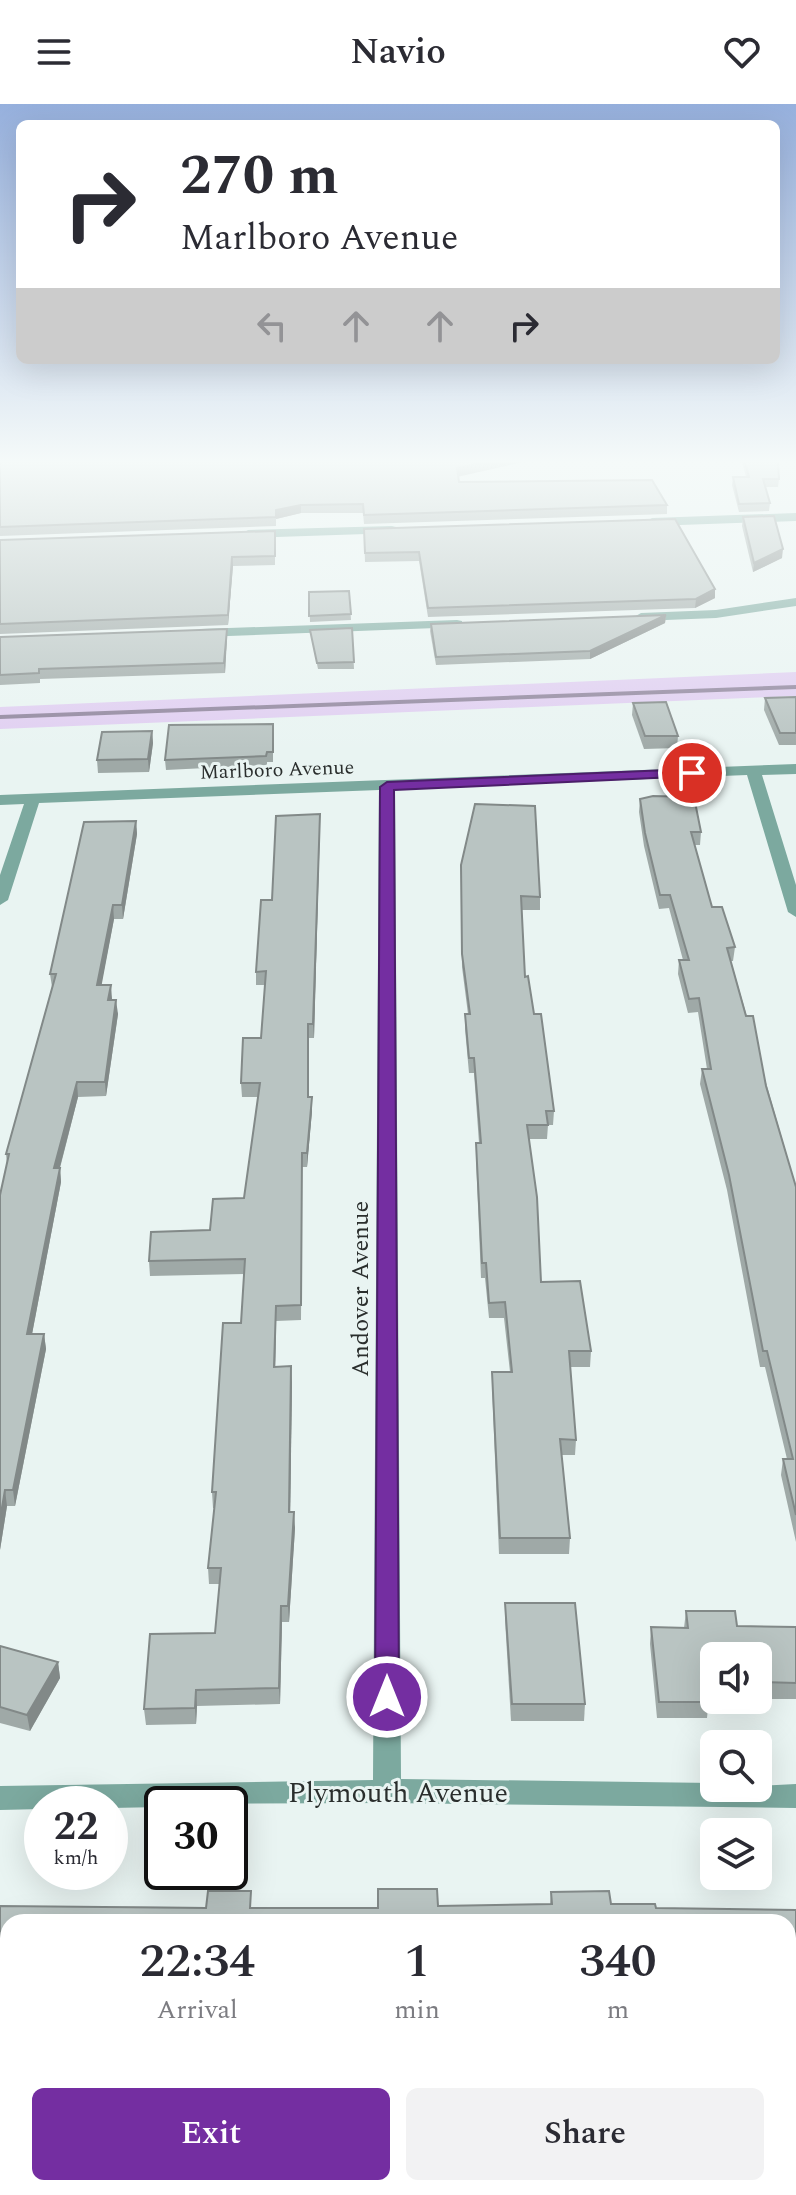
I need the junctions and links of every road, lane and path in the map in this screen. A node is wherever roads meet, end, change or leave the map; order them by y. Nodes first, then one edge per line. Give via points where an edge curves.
1 (796, 602) edge
2 (620, 618) edge
3 (477, 623) edge
4 (191, 634) edge
5 (796, 769) edge
6 (753, 770) junction
7 (387, 787) junction
8 (33, 799) junction
9 (0, 800) edge
10 (0, 900) edge
11 (796, 912) edge
12 (387, 1791) junction
13 (796, 1796) edge
14 (0, 1798) edge

1 - 2 street via 716,614
3 - 4 street
5 - 6 street, Marlboro Avenue
6 - 7 street, Marlboro Avenue
6 - 11 street
7 - 8 street, Marlboro Avenue
7 - 12 street, Andover Avenue
8 - 9 street, Marlboro Avenue
8 - 10 street
12 - 13 street, Plymouth Avenue
12 - 14 street, Plymouth Avenue

